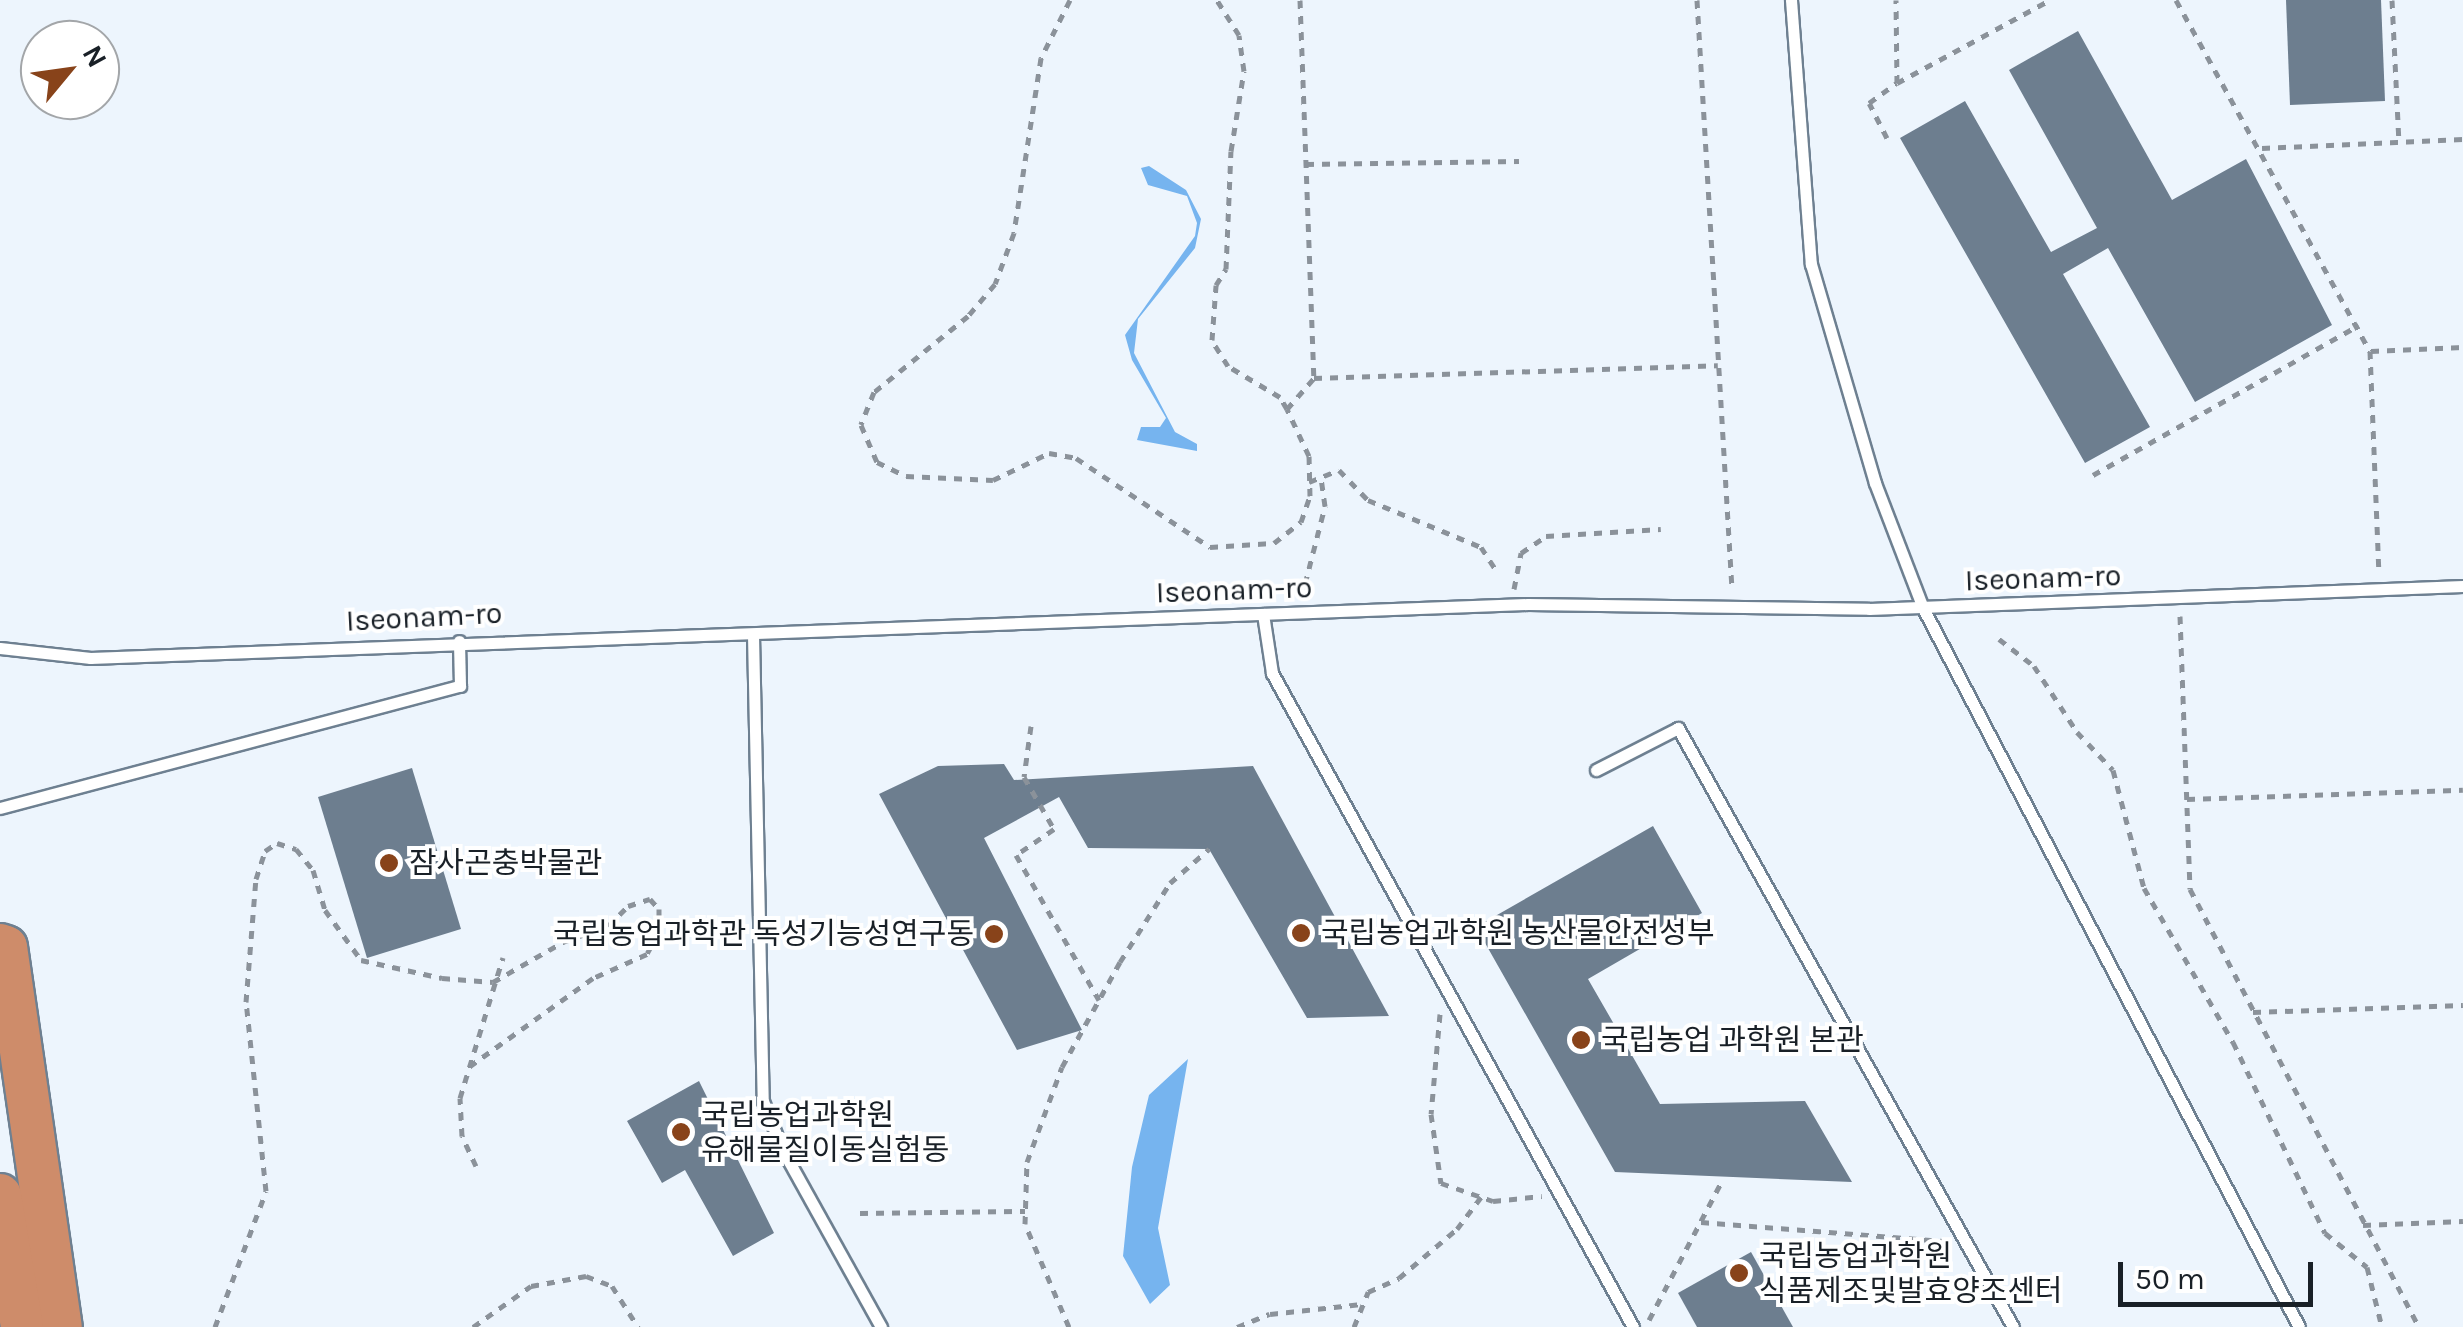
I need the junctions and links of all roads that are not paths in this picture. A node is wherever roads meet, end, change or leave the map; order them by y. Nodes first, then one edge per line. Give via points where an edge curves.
1 (1791, 0) edge
2 (2463, 586) edge
3 (1924, 608) junction
4 (1263, 614) junction
5 (753, 635) junction
6 (459, 642) junction
7 (4, 648) edge
8 (1596, 770) dead end
9 (0, 808) edge
10 (0, 944) edge
11 (0, 1042) edge
12 (0, 1195) edge
13 (22, 1327) edge
14 (41, 1327) edge
15 (61, 1327) edge
16 (882, 1327) edge
17 (1634, 1327) edge
18 (2013, 1327) edge
19 (2299, 1327) edge

1 - 3 lane via 1811,264 1875,483
2 - 3 lane, Iseonam-ro
3 - 4 lane, Iseonam-ro via 1511,604
3 - 19 lane
4 - 5 lane, Iseonam-ro
4 - 17 lane via 1272,674
5 - 6 lane, Iseonam-ro
5 - 16 lane via 763,1101 782,1149
6 - 7 lane, Iseonam-ro via 90,658
6 - 9 lane via 460,686
8 - 18 lane via 1678,728
10 - 15 highway via 6,947
11 - 14 highway
12 - 13 highway

